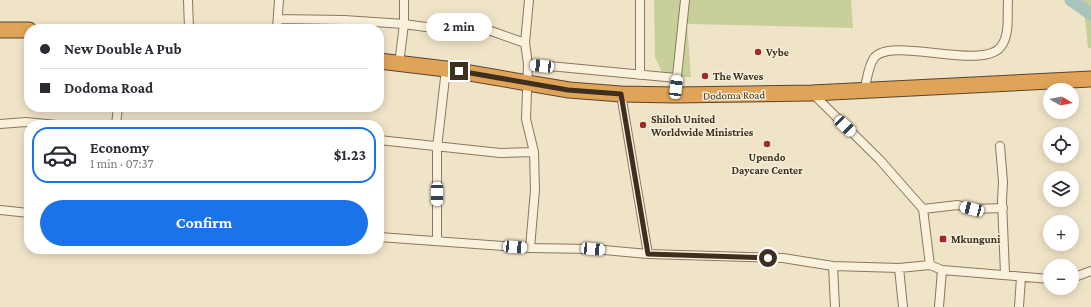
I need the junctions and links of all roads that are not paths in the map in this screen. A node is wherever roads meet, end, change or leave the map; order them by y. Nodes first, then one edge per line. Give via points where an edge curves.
1 (188, 0) edge
2 (279, 0) edge
3 (404, 0) edge
4 (529, 0) edge
5 (640, 0) edge
6 (685, 0) edge
7 (1008, 0) edge
8 (278, 19) junction
9 (189, 24) edge
10 (278, 24) edge
11 (404, 24) junction
12 (0, 30) edge
13 (24, 30) edge
14 (525, 43) junction
15 (384, 62) edge
16 (399, 64) junction
17 (528, 64) junction
18 (446, 69) junction
19 (640, 75) junction
20 (676, 78) junction
21 (1091, 79) edge
22 (527, 84) junction
23 (864, 91) junction
24 (812, 93) junction
25 (621, 94) junction
26 (674, 95) junction
27 (24, 122) edge
28 (0, 124) edge
29 (384, 141) edge
30 (1000, 146) dead end
31 (437, 148) junction
32 (534, 152) junction
33 (1003, 208) junction
34 (923, 209) junction
35 (0, 210) edge
36 (24, 212) edge
37 (384, 237) edge
38 (436, 241) junction
39 (530, 248) junction
40 (648, 254) junction
41 (930, 264) junction
42 (833, 266) junction
43 (899, 268) junction
44 (942, 270) junction
45 (1091, 271) edge
46 (1005, 274) junction
47 (1079, 275) edge
48 (1021, 277) junction
49 (1043, 278) edge
50 (835, 307) edge
51 (903, 307) edge
52 (939, 307) edge
53 (1019, 307) edge

1 - 9 street
2 - 8 street
3 - 11 street
4 - 14 street
5 - 19 street
6 - 20 street
7 - 23 street via 1006,36 997,51 981,56 883,52 873,59
8 - 10 street
8 - 11 street
11 - 14 street via 448,30 491,31
11 - 16 street
12 - 13 highway
14 - 17 street
15 - 16 highway, Dodoma Road
16 - 18 highway, Dodoma Road
17 - 19 street
17 - 22 street
18 - 22 highway, Dodoma Road
18 - 31 street
19 - 20 street
20 - 26 street
21 - 23 highway, Dodoma Road
22 - 25 highway, Dodoma Road
22 - 32 street via 526,119
23 - 24 highway, Dodoma Road
24 - 26 highway, Dodoma Road
24 - 34 street via 878,159
25 - 26 highway, Dodoma Road
25 - 40 street
27 - 28 street
29 - 31 street
30 - 33 street
31 - 32 street via 500,153
31 - 38 street
32 - 39 street via 536,190
33 - 34 street via 972,209 958,205
33 - 46 street
34 - 41 street
35 - 36 street
37 - 38 street
38 - 39 street
39 - 40 street via 593,249
40 - 42 street via 783,258
41 - 43 street
41 - 44 street
42 - 43 street
42 - 50 street
43 - 51 street
44 - 46 street
44 - 52 street
45 - 47 street
46 - 48 street
48 - 49 street
48 - 53 street

